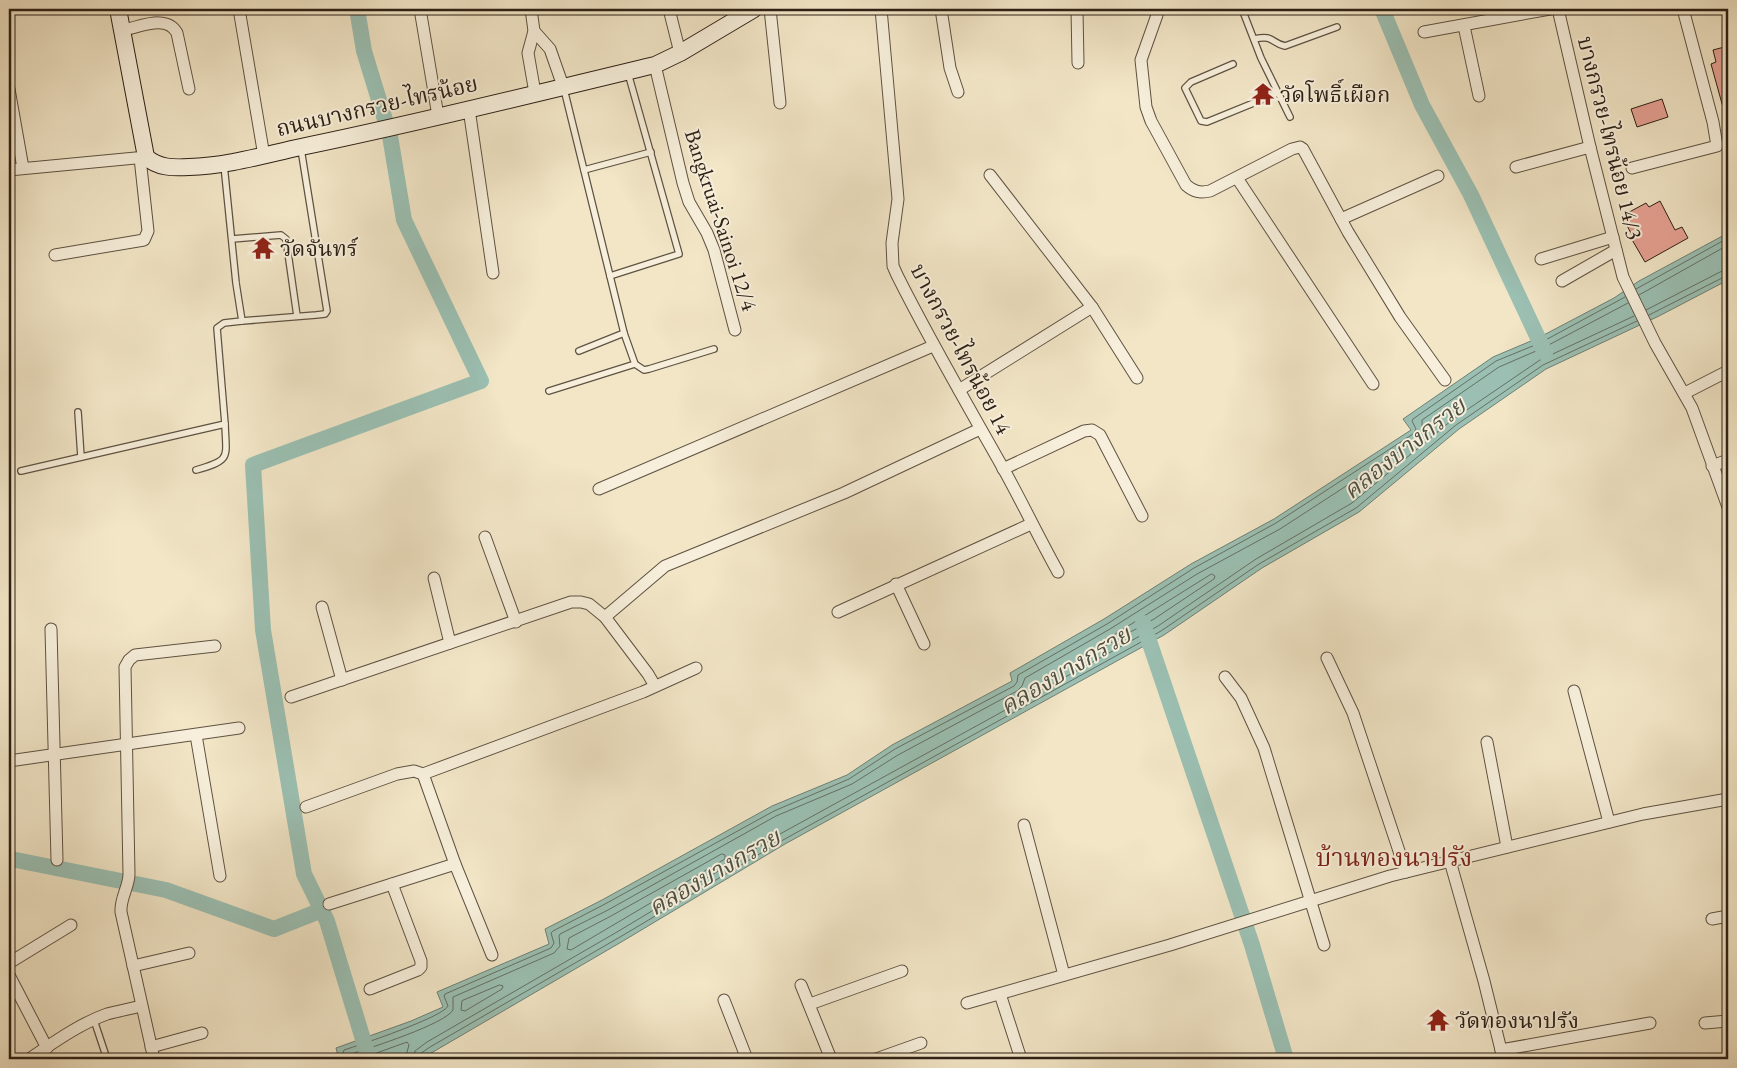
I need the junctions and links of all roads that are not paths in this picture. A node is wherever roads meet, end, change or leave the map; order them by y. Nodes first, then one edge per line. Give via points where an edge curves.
1 (118, 9) edge
2 (240, 9) edge
3 (420, 9) edge
4 (531, 9) edge
5 (669, 9) edge
6 (754, 9) edge
7 (770, 9) edge
8 (882, 9) edge
9 (941, 9) edge
10 (1077, 9) edge
11 (1158, 9) edge
12 (1242, 9) edge
13 (1550, 9) edge
14 (1558, 9) edge
15 (1683, 9) edge
16 (1464, 26) junction
17 (1337, 27) dead end
18 (122, 30) junction
19 (534, 31) junction
20 (1424, 32) dead end
21 (1254, 39) junction
22 (680, 53) junction
23 (1078, 63) dead end
24 (1233, 64) dead end
25 (655, 65) junction
26 (628, 71) junction
27 (563, 86) junction
28 (9, 89) edge
29 (189, 89) dead end
30 (958, 92) dead end
31 (535, 93) junction
32 (1278, 93) junction
33 (1479, 96) dead end
34 (780, 103) dead end
35 (469, 109) junction
36 (438, 116) junction
37 (1290, 117) dead end
38 (1723, 144) edge
39 (300, 147) junction
40 (1590, 147) junction
41 (651, 152) junction
42 (264, 156) junction
43 (143, 158) junction
44 (224, 163) junction
45 (1516, 167) dead end
46 (23, 168) junction
47 (1632, 168) dead end
48 (9, 170) edge
49 (584, 170) junction
50 (990, 175) dead end
51 (1438, 176) dead end
52 (1237, 178) junction
53 (1341, 218) junction
54 (1613, 238) junction
55 (232, 239) junction
56 (1616, 250) junction
57 (54, 255) dead end
58 (1541, 259) dead end
59 (493, 273) dead end
60 (610, 276) junction
61 (1562, 281) dead end
62 (1092, 307) junction
63 (297, 316) junction
64 (242, 321) junction
65 (735, 330) dead end
66 (624, 333) junction
67 (933, 346) junction
68 (714, 349) dead end
69 (579, 351) dead end
70 (635, 364) junction
71 (1728, 371) edge
72 (1137, 378) dead end
73 (1445, 380) dead end
74 (1373, 384) dead end
75 (959, 390) junction
76 (549, 391) dead end
77 (1685, 393) junction
78 (78, 412) dead end
79 (225, 424) junction
80 (980, 429) junction
81 (81, 457) junction
82 (1728, 460) edge
83 (1712, 466) junction
84 (1003, 469) junction
85 (196, 470) dead end
86 (20, 471) dead end
87 (599, 489) dead end
88 (1728, 507) edge
89 (1142, 516) dead end
90 (1031, 524) junction
91 (485, 537) dead end
92 (1058, 572) dead end
93 (434, 578) dead end
94 (896, 584) junction
95 (322, 607) dead end
96 (838, 612) dead end
97 (605, 617) junction
98 (516, 622) junction
99 (51, 629) dead end
100 (450, 643) junction
101 (924, 644) dead end
102 (215, 646) dead end
103 (1327, 658) dead end
104 (696, 668) dead end
105 (1225, 677) dead end
106 (342, 680) junction
107 (655, 686) junction
108 (1574, 692) dead end
109 (291, 697) dead end
110 (240, 728) dead end
111 (196, 735) junction
112 (1487, 742) dead end
113 (126, 744) junction
114 (55, 754) junction
115 (9, 761) edge
116 (423, 774) junction
117 (1728, 799) edge
118 (306, 807) dead end
119 (1609, 822) junction
120 (1024, 825) dead end
121 (1507, 847) junction
122 (57, 860) dead end
123 (1450, 861) junction
124 (455, 864) junction
125 (1406, 872) junction
126 (220, 876) dead end
127 (392, 884) junction
128 (1311, 900) junction
129 (329, 904) dead end
130 (1728, 916) edge
131 (1712, 918) dead end
132 (71, 924) dead end
133 (1324, 945) dead end
134 (188, 953) dead end
135 (492, 955) dead end
136 (9, 963) edge
137 (134, 966) junction
138 (902, 972) dead end
139 (1064, 975) junction
140 (9, 976) edge
141 (801, 985) dead end
142 (370, 989) dead end
143 (1000, 994) junction
144 (724, 1000) dead end
145 (967, 1003) dead end
146 (810, 1004) junction
147 (141, 1006) junction
148 (94, 1020) junction
149 (1728, 1021) edge
150 (1650, 1023) dead end
151 (1705, 1023) dead end
152 (202, 1033) dead end
153 (921, 1043) dead end
154 (151, 1046) junction
155 (47, 1048) junction
156 (105, 1053) dead end
157 (1502, 1055) edge
158 (29, 1059) edge
159 (154, 1059) edge
160 (747, 1059) edge
161 (831, 1059) edge
162 (876, 1059) edge
163 (1020, 1059) edge

1 - 18 main road
2 - 42 street
3 - 36 street
4 - 19 street
5 - 22 street
6 - 22 main road, ถนนบางกรวย-ไทรน้อย
7 - 34 street
8 - 67 street, บางกรวย-ไทรน้อย 14 via 898,198 892,243 893,266
9 - 30 street via 950,68
10 - 23 street
11 - 52 street via 1141,60 1146,107 1151,121 1190,189 1202,193
12 - 21 lane
13 - 16 street
14 - 40 street, บางกรวย-ไทรน้อย 14/3
15 - 38 street via 1713,122
16 - 20 street
16 - 33 street
17 - 21 lane via 1285,46 1267,37
18 - 29 street via 163,22 174,27
18 - 43 main road
19 - 27 street via 550,50
19 - 31 street via 528,53
21 - 32 lane
22 - 25 main road, ถนนบางกรวย-ไทรน้อย
24 - 32 lane via 1190,82 1185,88 1201,121 1207,122
25 - 26 main road, ถนนบางกรวย-ไทรน้อย
25 - 65 street, Bangkruai-Sainoi 12/4 via 689,202 714,250
26 - 27 main road, ถนนบางกรวย-ไทรน้อย
26 - 41 lane
27 - 31 main road, ถนนบางกรวย-ไทรน้อย
27 - 49 lane
28 - 46 street
31 - 35 main road, ถนนบางกรวย-ไทรน้อย
32 - 37 lane
35 - 36 main road, ถนนบางกรวย-ไทรน้อย
35 - 59 street
36 - 39 main road, ถนนบางกรวย-ไทรน้อย
38 - 47 street
39 - 42 main road, ถนนบางกรวย-ไทรน้อย
39 - 63 lane via 328,308 325,314
40 - 45 street
40 - 54 street, บางกรวย-ไทรน้อย 14/3
41 - 49 lane
41 - 60 lane via 679,254
42 - 44 main road, ถนนบางกรวย-ไทรน้อย
43 - 44 main road, ถนนบางกรวย-ไทรน้อย via 173,167
43 - 46 street
43 - 57 street via 148,231 144,240
44 - 55 lane
46 - 48 street
49 - 60 lane
50 - 62 street
51 - 53 street
52 - 53 street via 1292,148 1300,147
52 - 74 street
53 - 73 street via 1400,317
54 - 56 street, บางกรวย-ไทรน้อย 14/3
54 - 58 street
55 - 63 lane via 284,236
55 - 64 lane
56 - 61 street
56 - 77 street, บางกรวย-ไทรน้อย 14/3 via 1623,277 1655,343
60 - 66 lane
62 - 72 street
62 - 75 street
63 - 64 lane
64 - 79 lane via 224,323 217,328
66 - 69 lane
66 - 70 lane
67 - 75 street, บางกรวย-ไทรน้อย 14
67 - 87 street
68 - 70 lane via 650,369 644,370
70 - 76 lane
71 - 77 street
75 - 80 street, บางกรวย-ไทรน้อย 14
77 - 83 street, บางกรวย-ไทรน้อย 14/3
78 - 81 lane
79 - 81 lane
79 - 85 lane via 224,458 220,463
80 - 84 street, บางกรวย-ไทรน้อย 14
80 - 97 street via 844,493 665,566
81 - 86 lane
82 - 83 street
83 - 88 street, บางกรวย-ไทรน้อย 14/3
84 - 89 street via 1092,430 1100,435
84 - 90 street, บางกรวย-ไทรน้อย 14
90 - 92 street, บางกรวย-ไทรน้อย 14
90 - 94 street
91 - 98 street
93 - 100 street
94 - 96 street
94 - 101 street
95 - 106 street
97 - 98 street via 589,604 571,602
97 - 107 street
98 - 100 street
99 - 114 street
100 - 106 street
102 - 113 street via 135,655 129,660 125,667
103 - 125 street via 1353,713
104 - 107 street
105 - 128 street via 1242,698 1264,748
106 - 109 street
107 - 116 street
108 - 119 street
110 - 111 street
111 - 113 street
111 - 126 street
112 - 121 street
113 - 114 street
113 - 137 street via 129,881 122,896 121,912
114 - 115 street
114 - 122 street
116 - 118 street via 414,771 396,774
116 - 124 street
117 - 119 street
119 - 121 street
120 - 139 street
121 - 123 street
123 - 125 street
123 - 157 street
124 - 127 street
124 - 135 street
125 - 128 street
127 - 129 street
127 - 142 street via 421,967
128 - 133 street
128 - 139 street
130 - 131 street
132 - 136 street
134 - 137 street
137 - 147 street
138 - 146 street
139 - 143 street
140 - 155 street
141 - 146 street
143 - 145 street
143 - 163 street
144 - 160 street
146 - 161 street
147 - 148 street
147 - 154 street
148 - 155 street
148 - 156 lane
149 - 151 street
150 - 157 street
152 - 154 street
153 - 162 street
154 - 159 street
155 - 158 street

